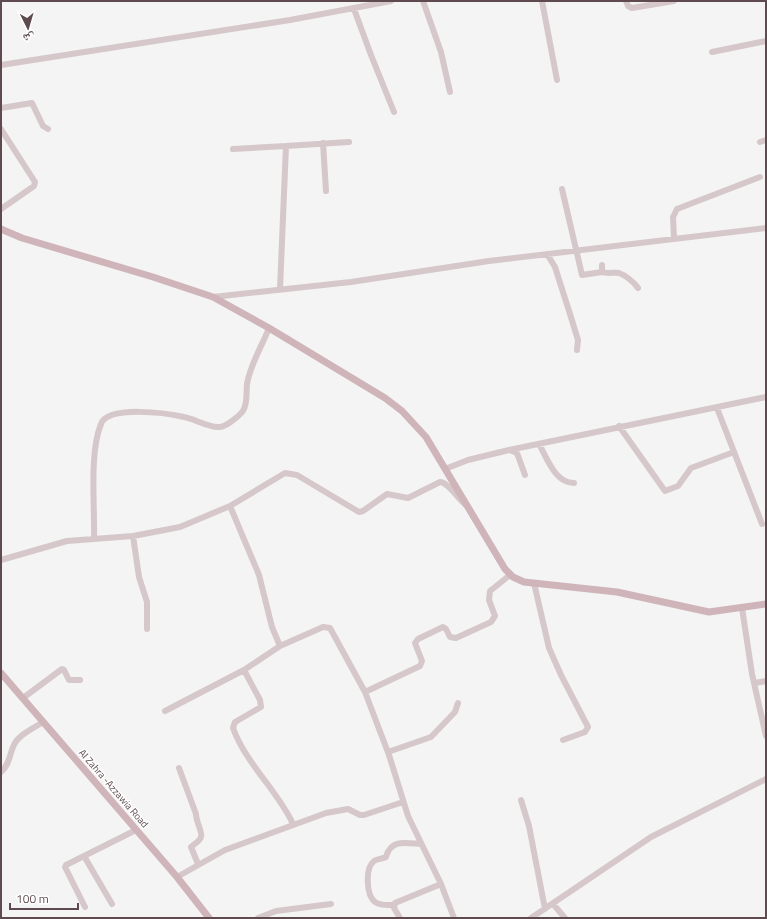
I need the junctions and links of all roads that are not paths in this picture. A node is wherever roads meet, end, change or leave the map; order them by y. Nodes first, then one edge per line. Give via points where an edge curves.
1 (387, 1) edge
2 (423, 1) edge
3 (542, 1) edge
4 (626, 1) edge
5 (674, 1) edge
6 (354, 9) junction
7 (766, 42) edge
8 (712, 52) dead end
9 (1, 65) edge
10 (557, 80) dead end
11 (450, 92) dead end
12 (1, 108) edge
13 (394, 112) dead end
14 (1, 129) edge
15 (48, 129) dead end
16 (349, 142) dead end
17 (323, 143) junction
18 (286, 146) junction
19 (233, 148) dead end
20 (760, 177) dead end
21 (562, 188) dead end
22 (326, 190) dead end
23 (1, 209) edge
24 (766, 228) edge
25 (1, 229) edge
26 (674, 238) junction
27 (577, 250) junction
28 (547, 254) junction
29 (602, 265) dead end
30 (602, 272) junction
31 (638, 288) dead end
32 (280, 289) junction
33 (213, 297) junction
34 (269, 328) junction
35 (577, 350) dead end
36 (766, 397) edge
37 (717, 408) junction
38 (619, 426) junction
39 (540, 444) junction
40 (508, 450) junction
41 (734, 452) junction
42 (446, 469) junction
43 (525, 475) dead end
44 (574, 483) dead end
45 (230, 506) junction
46 (467, 506) junction
47 (762, 524) dead end
48 (133, 536) junction
49 (94, 539) junction
50 (1, 560) edge
51 (510, 575) junction
52 (534, 583) junction
53 (766, 604) edge
54 (742, 608) junction
55 (147, 629) dead end
56 (280, 646) junction
57 (244, 670) junction
58 (1, 673) edge
59 (80, 680) dead end
60 (766, 681) edge
61 (755, 683) junction
62 (365, 692) junction
63 (23, 698) junction
64 (458, 703) dead end
65 (165, 710) dead end
66 (43, 722) junction
67 (766, 736) edge
68 (563, 740) dead end
69 (388, 752) junction
70 (179, 768) dead end
71 (1, 772) edge
72 (766, 779) edge
73 (521, 800) dead end
74 (403, 802) junction
75 (293, 824) junction
76 (136, 830) junction
77 (420, 844) junction
78 (84, 856) junction
79 (198, 864) junction
80 (177, 877) junction
81 (441, 884) junction
82 (112, 904) dead end
83 (331, 904) dead end
84 (553, 904) junction
85 (394, 905) junction
86 (85, 907) dead end
87 (546, 909) junction
88 (209, 918) edge
89 (258, 918) edge
90 (400, 918) edge
91 (454, 918) edge
92 (531, 918) edge
93 (566, 918) edge

1 - 6 street
2 - 11 street via 441,52
3 - 10 street
4 - 5 street via 632,8
6 - 9 street
6 - 13 street
7 - 8 street
12 - 15 street via 32,103 43,126
14 - 23 street via 35,184
16 - 17 street
17 - 18 street
17 - 22 street
18 - 19 street
18 - 32 street
20 - 26 street via 676,209 673,217
21 - 27 street
24 - 26 street
25 - 33 main road via 22,238
26 - 27 street
27 - 28 street
27 - 30 street via 582,275
28 - 32 street via 489,260 358,281
28 - 35 street via 555,267 570,314 578,340
29 - 30 street
30 - 31 street via 619,273
32 - 33 street
33 - 34 main road
34 - 42 main road via 402,410 421,430
34 - 49 street via 248,378 245,406 239,415 222,427 185,417 151,412 112,414 105,418 100,427 96,448
36 - 37 street
37 - 38 street
37 - 41 street
38 - 39 street
38 - 41 street via 665,490 678,486 690,468
39 - 40 street
39 - 44 street via 554,472 566,482
40 - 42 street via 468,460
40 - 43 street via 517,453
41 - 47 street
42 - 46 main road
45 - 46 street via 280,475 291,473 360,512 387,494 408,498 440,482 447,484 456,498
45 - 48 street via 180,527
45 - 56 street via 259,575 272,627
46 - 51 main road
48 - 49 street
48 - 55 street via 139,577 147,602
49 - 50 street via 57,543
51 - 52 main road via 520,581
51 - 62 street via 490,591 489,600 495,616 491,622 456,638 450,637 443,627 418,639 415,643 422,661 420,666
52 - 54 main road via 617,592 709,612
52 - 68 street via 549,648 588,727 585,732
53 - 54 main road
54 - 61 street
56 - 57 street
56 - 62 street via 323,627 330,628
57 - 65 street
57 - 75 street via 260,700 261,707 235,722 233,728 258,774
58 - 63 main road, Al Zahra -Azzawia Road
59 - 63 street via 69,680 63,669
60 - 61 street
61 - 67 street
62 - 69 street
63 - 66 main road, Al Zahra -Azzawia Road
64 - 69 street via 455,712 431,737
66 - 71 street via 17,740 9,763
66 - 76 main road, Al Zahra -Azzawia Road
69 - 74 street
70 - 79 street via 201,834 200,839 191,847
72 - 84 street via 651,837
73 - 87 street
74 - 75 street via 364,815 348,809 332,811
74 - 77 street
75 - 79 street via 224,850
76 - 78 street
76 - 80 main road, Al Zahra -Azzawia Road
77 - 81 street
77 - 85 street via 399,843 391,846 386,857 372,863 367,880 374,902
78 - 82 street
78 - 86 street via 65,867
79 - 80 street
80 - 88 main road, Al Zahra -Azzawia Road
81 - 85 street via 398,901
81 - 91 street
83 - 89 street via 276,911
84 - 87 street
84 - 93 street
85 - 90 street
87 - 92 street

